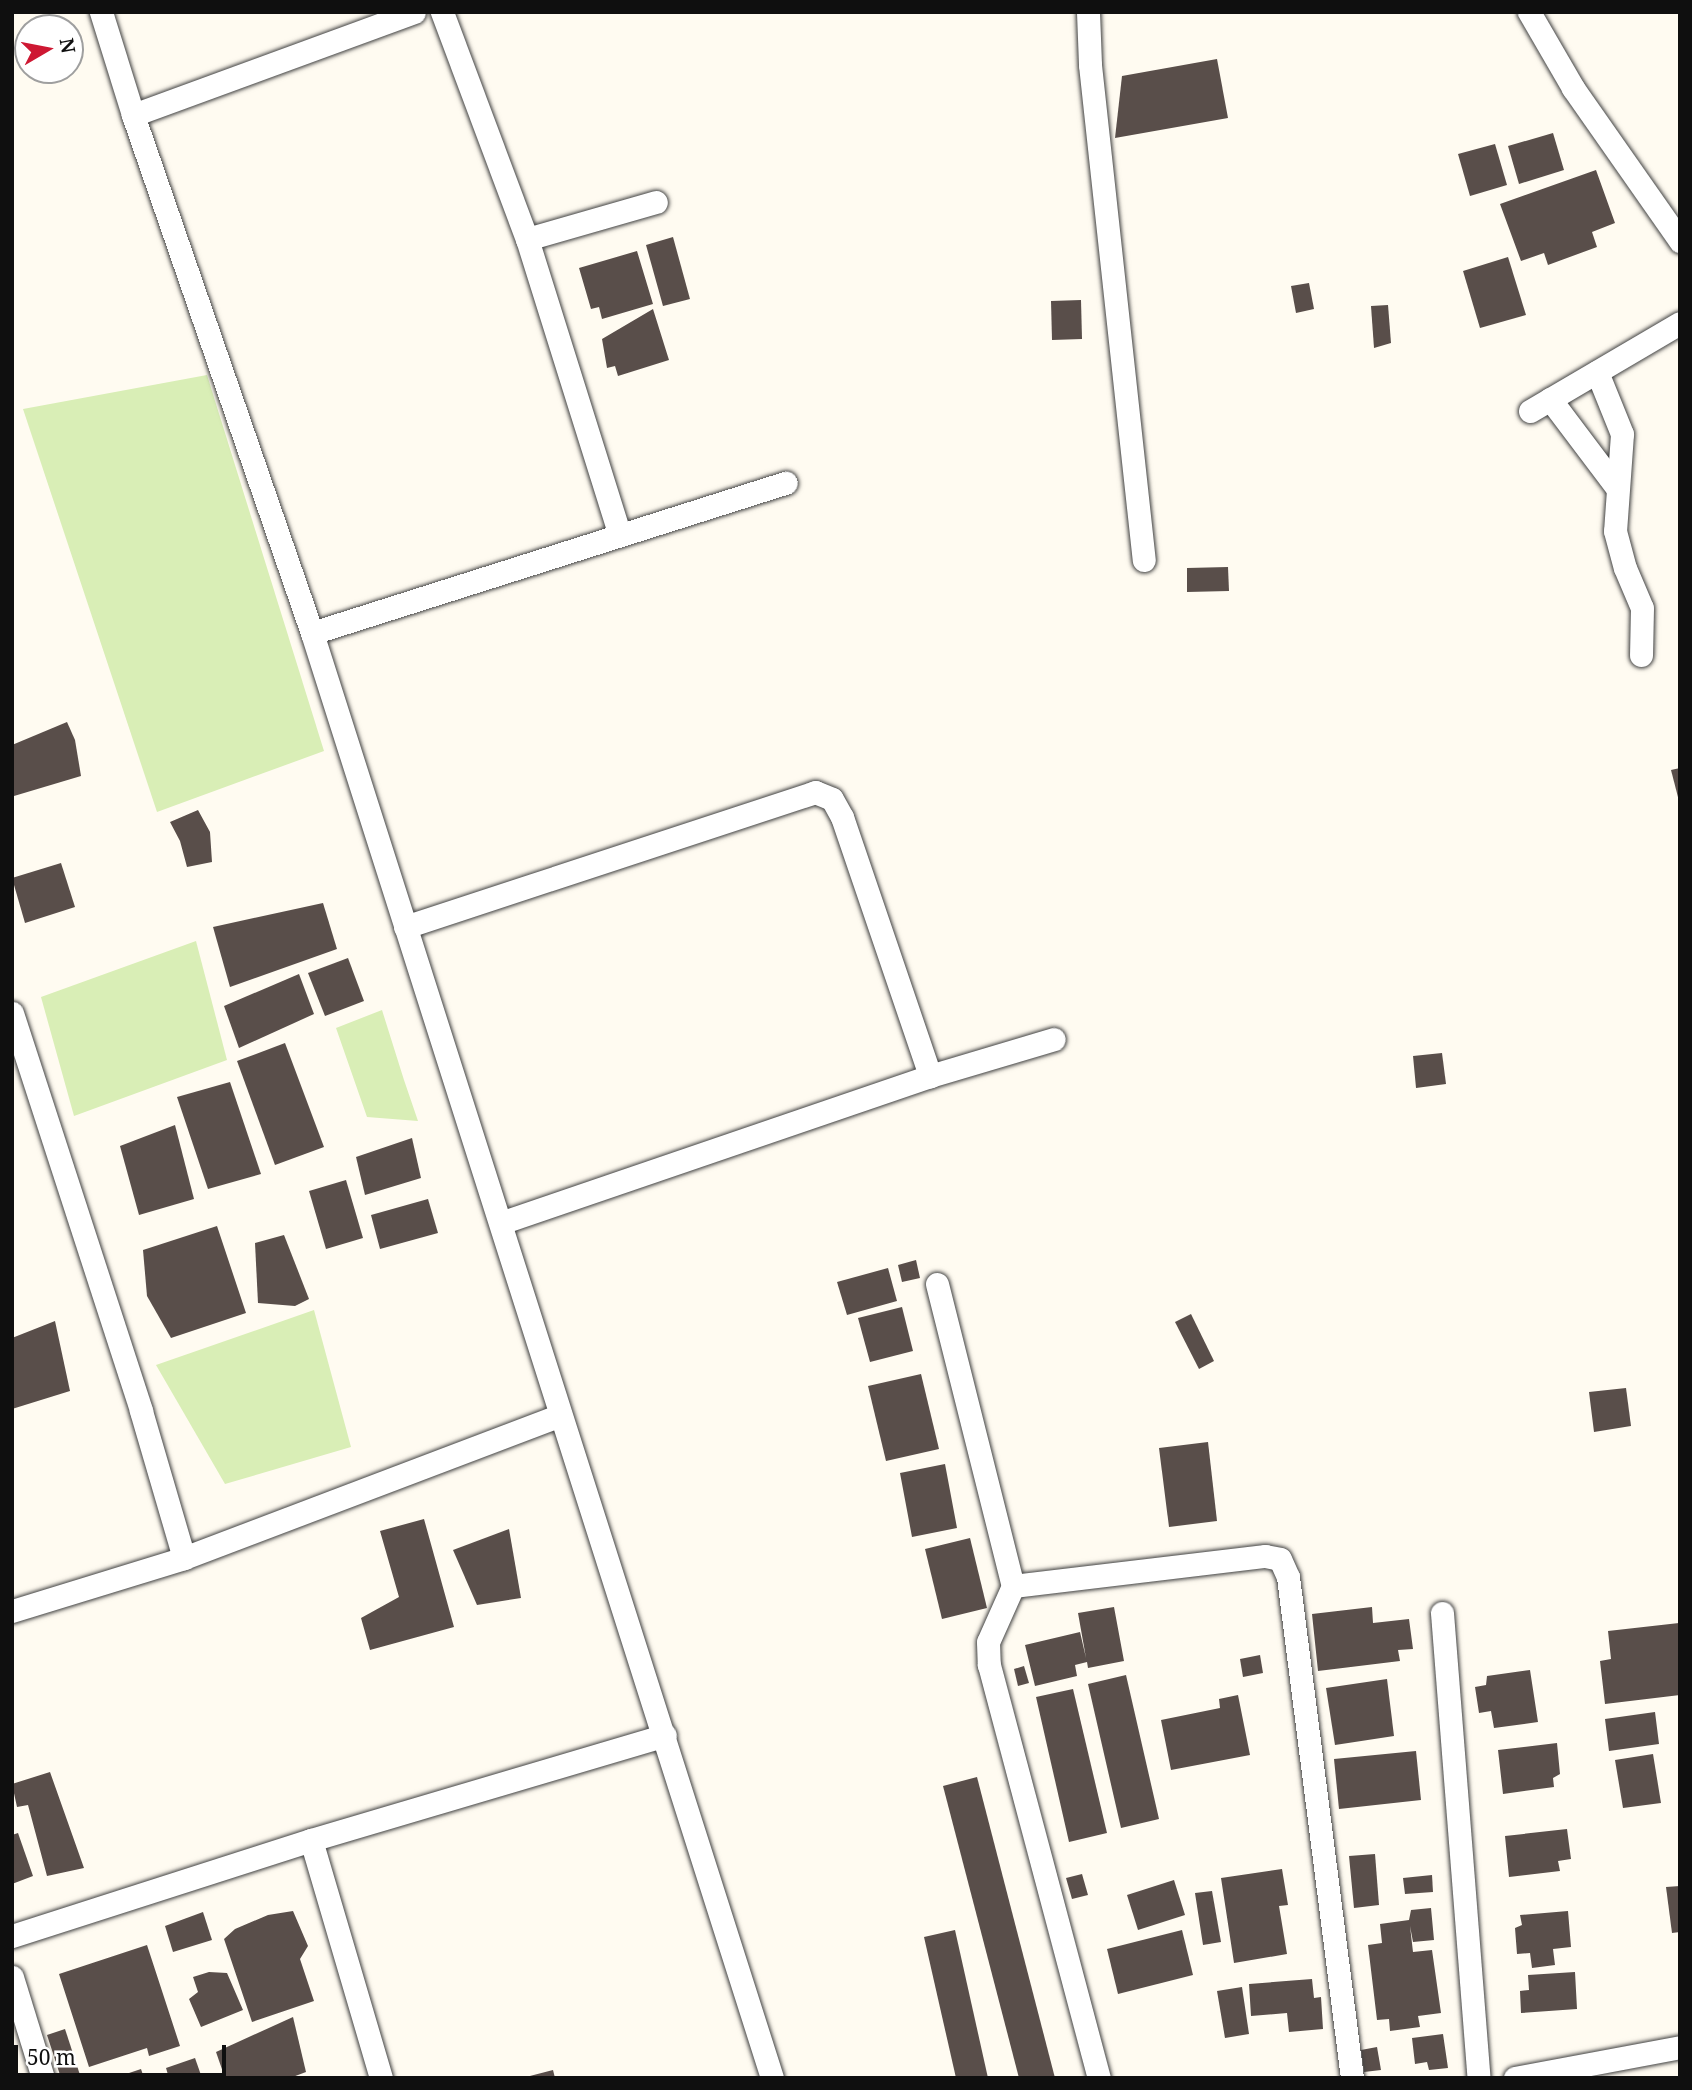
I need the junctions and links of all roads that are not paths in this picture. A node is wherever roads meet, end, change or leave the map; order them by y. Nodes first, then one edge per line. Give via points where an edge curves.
1 (101, 12) edge
2 (414, 12) edge
3 (442, 12) edge
4 (1088, 12) edge
5 (1529, 12) edge
6 (133, 115) junction
7 (656, 202) dead end
8 (527, 239) junction
9 (1680, 241) edge
10 (1680, 323) edge
11 (1597, 372) junction
12 (1550, 399) junction
13 (1530, 411) dead end
14 (786, 482) dead end
15 (1617, 488) junction
16 (620, 535) junction
17 (1144, 560) dead end
18 (312, 634) junction
19 (1641, 655) dead end
20 (405, 927) junction
21 (12, 1013) edge
22 (1054, 1040) dead end
23 (930, 1076) junction
24 (501, 1223) junction
25 (937, 1284) dead end
26 (560, 1415) junction
27 (184, 1558) junction
28 (1013, 1586) junction
29 (12, 1611) edge
30 (1442, 1612) dead end
31 (665, 1735) junction
32 (311, 1840) junction
33 (12, 1936) edge
34 (12, 1977) edge
35 (1680, 2047) edge
36 (43, 2078) edge
37 (381, 2078) edge
38 (772, 2078) edge
39 (1098, 2078) edge
40 (1352, 2078) edge
41 (1479, 2078) edge
42 (1515, 2078) edge

1 - 6 street
2 - 6 street
3 - 8 street
4 - 17 street
5 - 9 street via 1573,88
6 - 18 street
7 - 8 street
8 - 16 street
10 - 11 street
11 - 12 street
11 - 15 street via 1622,434
12 - 13 street
12 - 15 street
14 - 16 street
15 - 19 street via 1615,531 1642,608
16 - 18 street
18 - 20 street
20 - 23 street via 815,792 832,799 842,817
20 - 24 street
21 - 27 street
22 - 23 street
23 - 24 street
24 - 26 street
25 - 28 street
26 - 27 street
26 - 31 street
27 - 29 street
28 - 39 street via 988,1642 989,1665
28 - 40 street via 1265,1556 1280,1559 1288,1577
30 - 41 street
31 - 32 street
31 - 38 street
32 - 33 street
32 - 37 street
34 - 36 street
35 - 42 street

